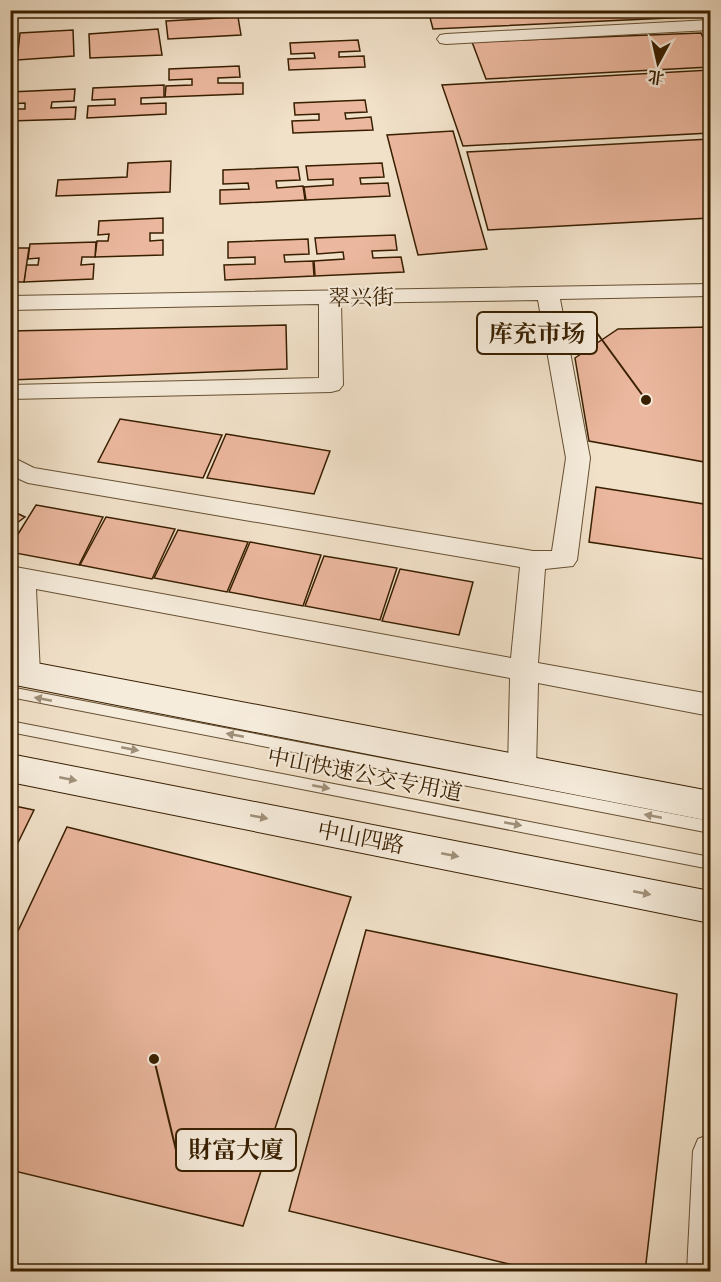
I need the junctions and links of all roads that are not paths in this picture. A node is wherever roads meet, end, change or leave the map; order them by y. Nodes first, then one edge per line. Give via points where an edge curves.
1 (699, 10) edge
2 (711, 27) edge
3 (447, 39) dead end
4 (711, 290) edge
5 (548, 293) junction
6 (330, 297) junction
7 (10, 303) edge
8 (10, 392) edge
9 (10, 464) edge
10 (533, 560) junction
11 (16, 576) edge
12 (524, 670) junction
13 (16, 679) edge
14 (711, 705) edge
15 (10, 726) edge
16 (10, 768) edge
17 (522, 770) junction
18 (711, 806) edge
19 (711, 827) edge
20 (711, 863) edge
21 (711, 907) edge
22 (711, 1151) edge
23 (705, 1272) edge

1 - 2 street
2 - 3 street
4 - 5 street, 翠兴街
5 - 6 street, 翠兴街
5 - 10 street via 578,458 564,560
6 - 7 street, 翠兴街
6 - 8 street via 331,385
9 - 10 street via 28,476
10 - 12 street
11 - 12 street
11 - 13 street
12 - 14 street
12 - 17 street
13 - 17 main road
19 -> 13 lane, 中山快速公交专用道
15 -> 20 lane, 中山快速公交专用道
16 -> 21 main road, 中山四路
17 - 18 main road
22 - 23 street

